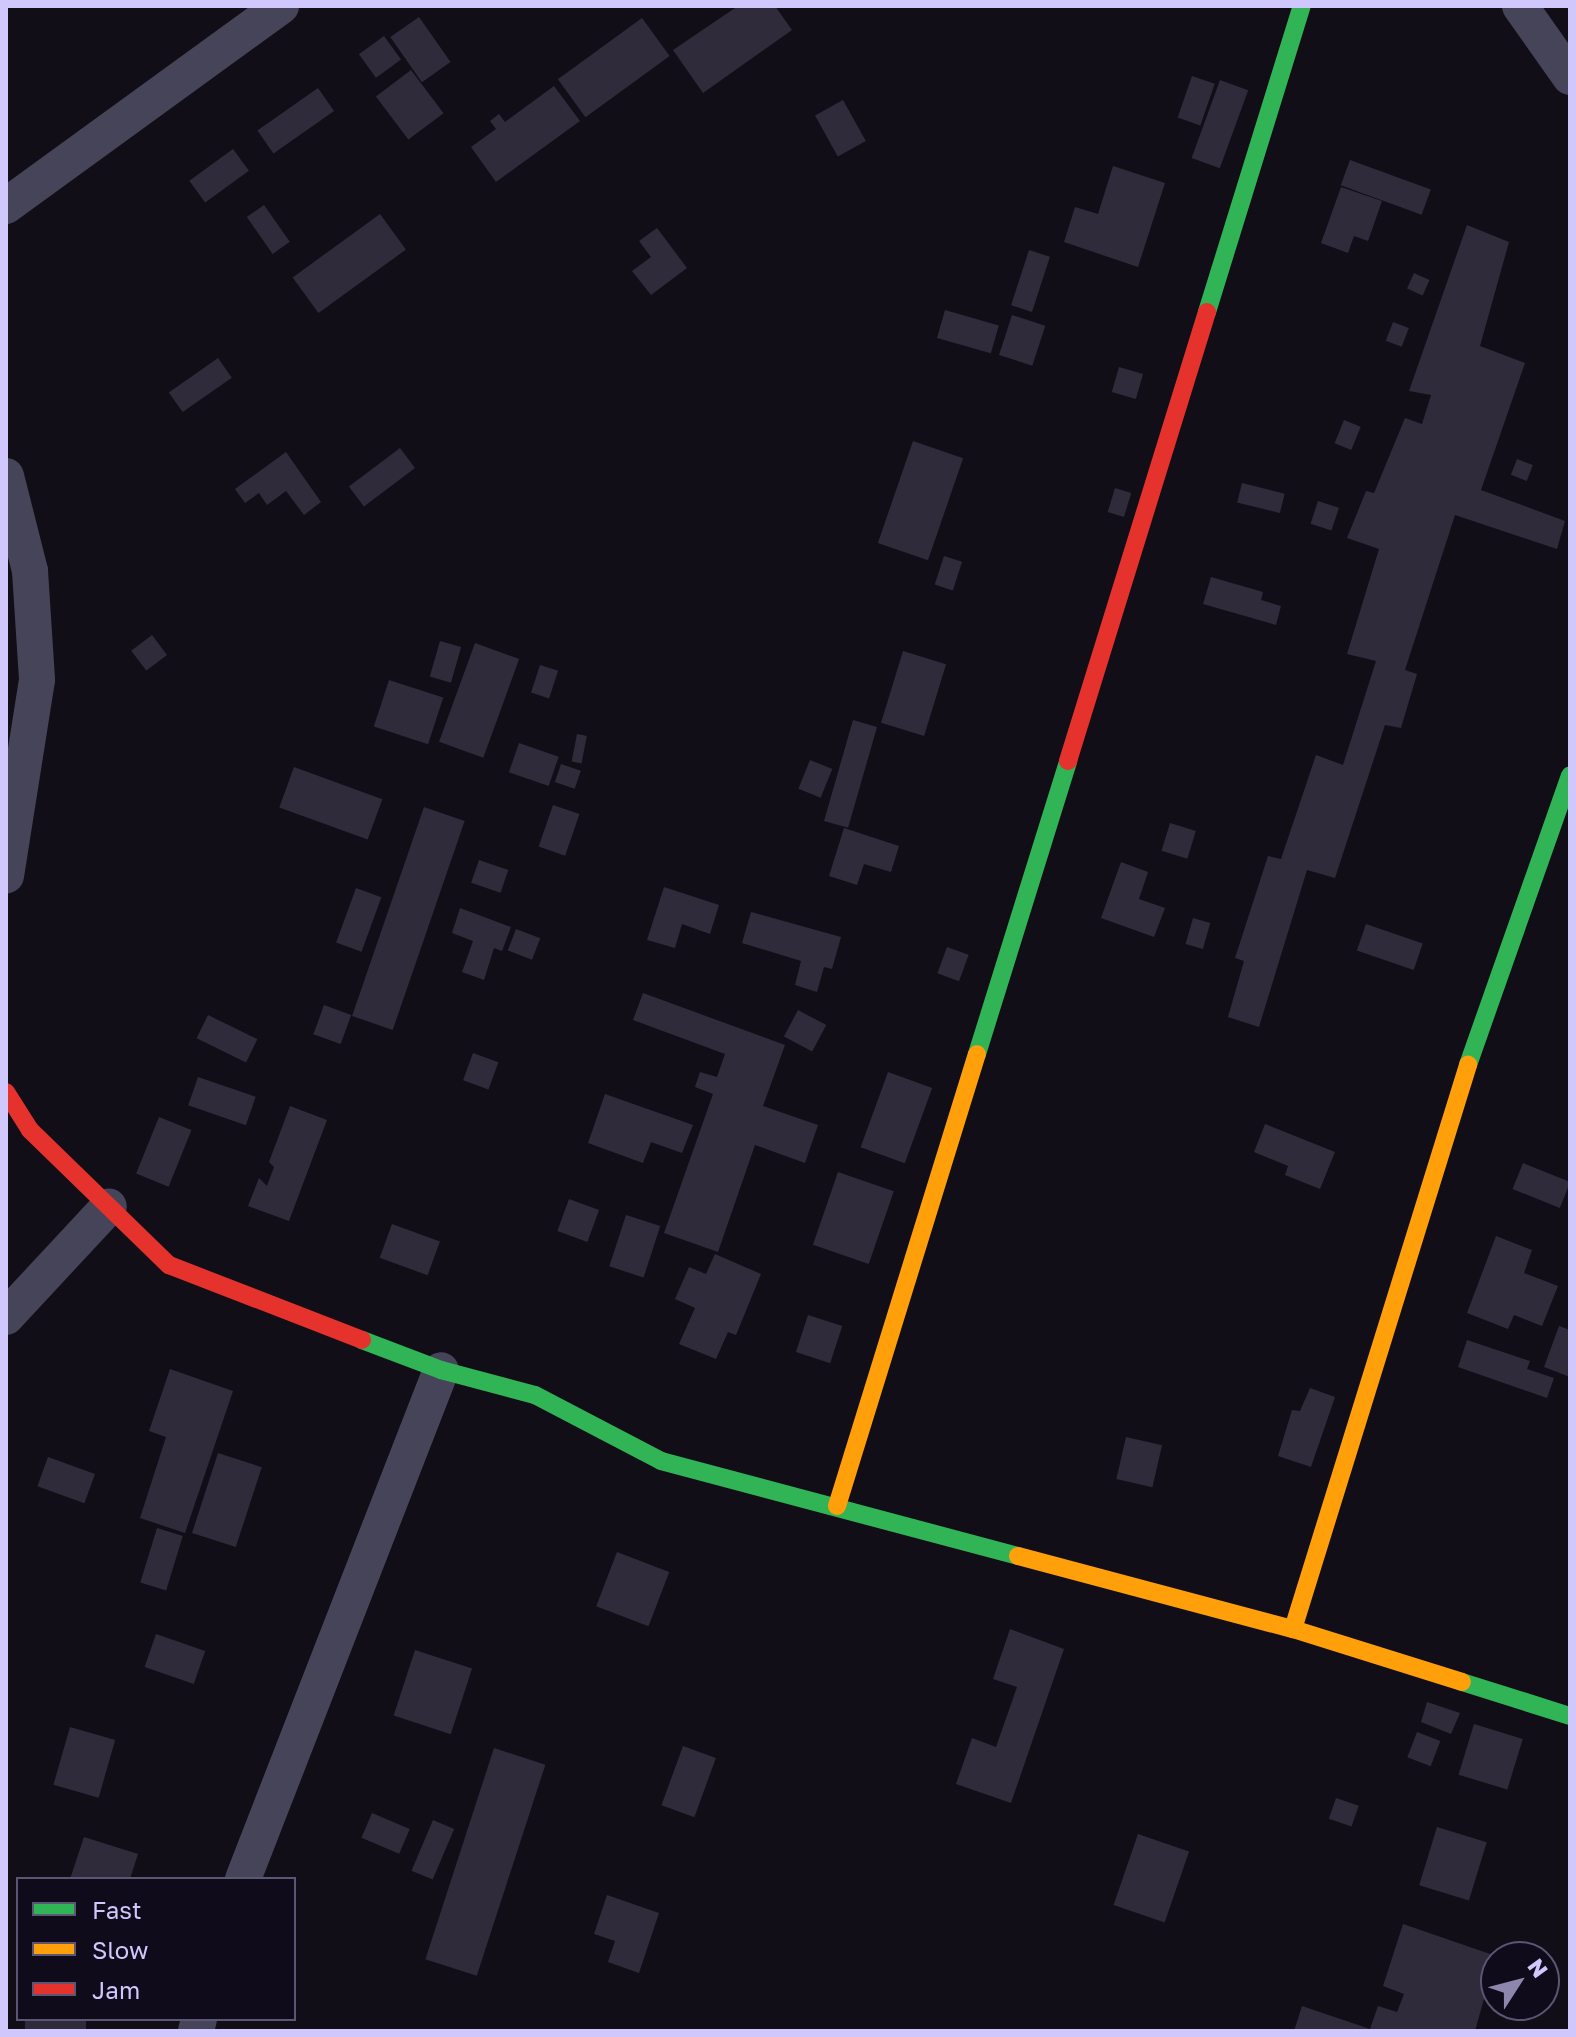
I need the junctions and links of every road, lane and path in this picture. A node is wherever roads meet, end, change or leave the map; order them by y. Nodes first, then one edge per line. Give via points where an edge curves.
1 (281, 6) edge
2 (1302, 6) edge
3 (1520, 6) edge
4 (1570, 77) edge
5 (6, 206) edge
6 (6, 476) edge
7 (1570, 775) edge
8 (6, 876) edge
9 (6, 1092) edge
10 (109, 1206) junction
11 (6, 1317) edge
12 (441, 1370) junction
13 (837, 1506) junction
14 (1293, 1629) junction
15 (1570, 1716) edge
16 (244, 1877) edge

1 - 5 street
2 - 13 street
3 - 4 street
6 - 8 street via 30,571 37,680
7 - 14 street via 1444,1132
9 - 10 street via 30,1130
10 - 11 street
10 - 12 street via 169,1265
12 - 13 street via 535,1395 661,1461
12 - 16 street
13 - 14 street
14 - 15 street

